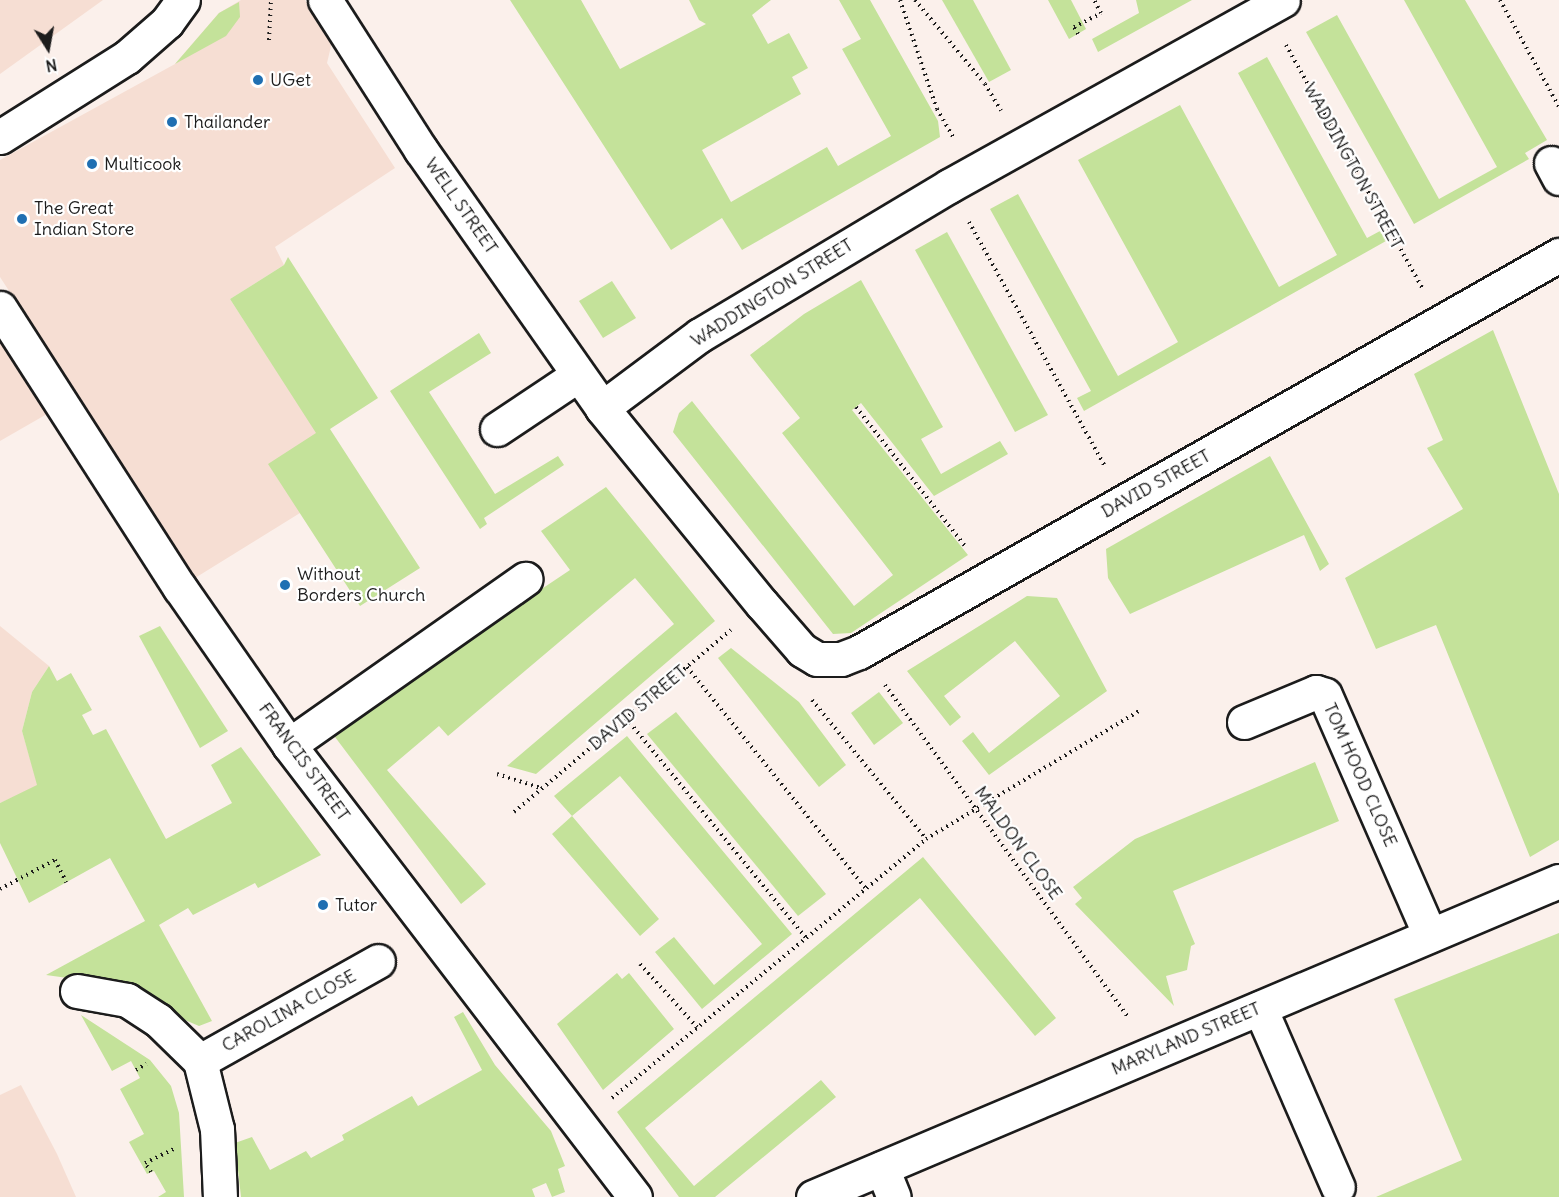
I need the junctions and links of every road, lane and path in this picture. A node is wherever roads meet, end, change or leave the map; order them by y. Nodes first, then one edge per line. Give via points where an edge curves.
1 (183, 0) edge
2 (270, 0) edge
3 (900, 0) edge
4 (915, 0) edge
5 (1094, 0) edge
6 (1500, 0) edge
7 (327, 3) edge
8 (1274, 5) edge
9 (1078, 34) dead end
10 (269, 40) dead end
11 (1559, 107) edge
12 (0, 137) edge
13 (1022, 145) junction
14 (961, 179) junction
15 (1559, 255) edge
16 (0, 308) edge
17 (1441, 322) junction
18 (578, 375) junction
19 (856, 407) dead end
20 (602, 408) junction
21 (497, 429) dead end
22 (1124, 502) junction
23 (989, 577) junction
24 (525, 579) dead end
25 (762, 604) junction
26 (859, 651) junction
27 (687, 667) junction
28 (806, 692) dead end
29 (1139, 711) dead end
30 (626, 718) junction
31 (1244, 722) dead end
32 (289, 745) junction
33 (497, 774) dead end
34 (542, 788) junction
35 (514, 812) dead end
36 (978, 812) junction
37 (926, 840) junction
38 (1559, 881) edge
39 (66, 882) dead end
40 (0, 889) edge
41 (866, 889) junction
42 (1430, 935) junction
43 (806, 938) junction
44 (378, 961) dead end
45 (640, 964) dead end
46 (77, 991) dead end
47 (1260, 1008) junction
48 (697, 1027) junction
49 (1146, 1055) junction
50 (200, 1061) junction
51 (579, 1126) junction
52 (888, 1182) edge
53 (1338, 1187) dead end
54 (220, 1197) edge
55 (635, 1197) edge
56 (813, 1197) edge

1 - 12 street via 167,22 127,57
2 - 10 path
3 - 14 path
4 - 13 path via 985,84
5 - 9 path via 1101,14 1074,27
6 - 11 path
7 - 18 street, WELL STREET via 421,150
8 - 13 street, WADDINGTON STREET
8 - 17 path, WADDINGTON STREET
13 - 14 street, WADDINGTON STREET
14 - 20 street, WADDINGTON STREET via 700,335
14 - 22 path
15 - 17 street, DAVID STREET
16 - 32 street, FRANCIS STREET via 180,588
17 - 22 street, DAVID STREET
18 - 20 street, WELL STREET
18 - 21 street
19 - 23 path
20 - 25 street, DAVID STREET
22 - 23 street, DAVID STREET
23 - 26 street, DAVID STREET
24 - 32 street
25 - 26 street, DAVID STREET via 802,651 817,659 841,659
25 - 27 path, DAVID STREET
26 - 36 path, MALDON CLOSE
27 - 30 path, DAVID STREET
27 - 41 path
28 - 37 path
29 - 36 path
30 - 34 path, DAVID STREET
30 - 43 path
31 - 42 street, TOM HOOD CLOSE via 1316,692 1325,695
32 - 51 street, FRANCIS STREET
33 - 34 path
34 - 35 path, DAVID STREET
36 - 37 path
36 - 49 path, MALDON CLOSE via 1122,1007
37 - 41 path
38 - 42 street, MARYLAND STREET
39 - 40 path via 55,860
41 - 43 path
42 - 47 street, MARYLAND STREET
43 - 48 path
44 - 50 street, CAROLINA CLOSE
45 - 48 path
46 - 50 street via 127,1000 158,1020
47 - 49 street, MARYLAND STREET
47 - 53 street
48 - 51 path
49 - 52 street, MARYLAND STREET
50 - 54 street via 217,1129
51 - 55 street, FRANCIS STREET
52 - 56 street, MARYLAND STREET

